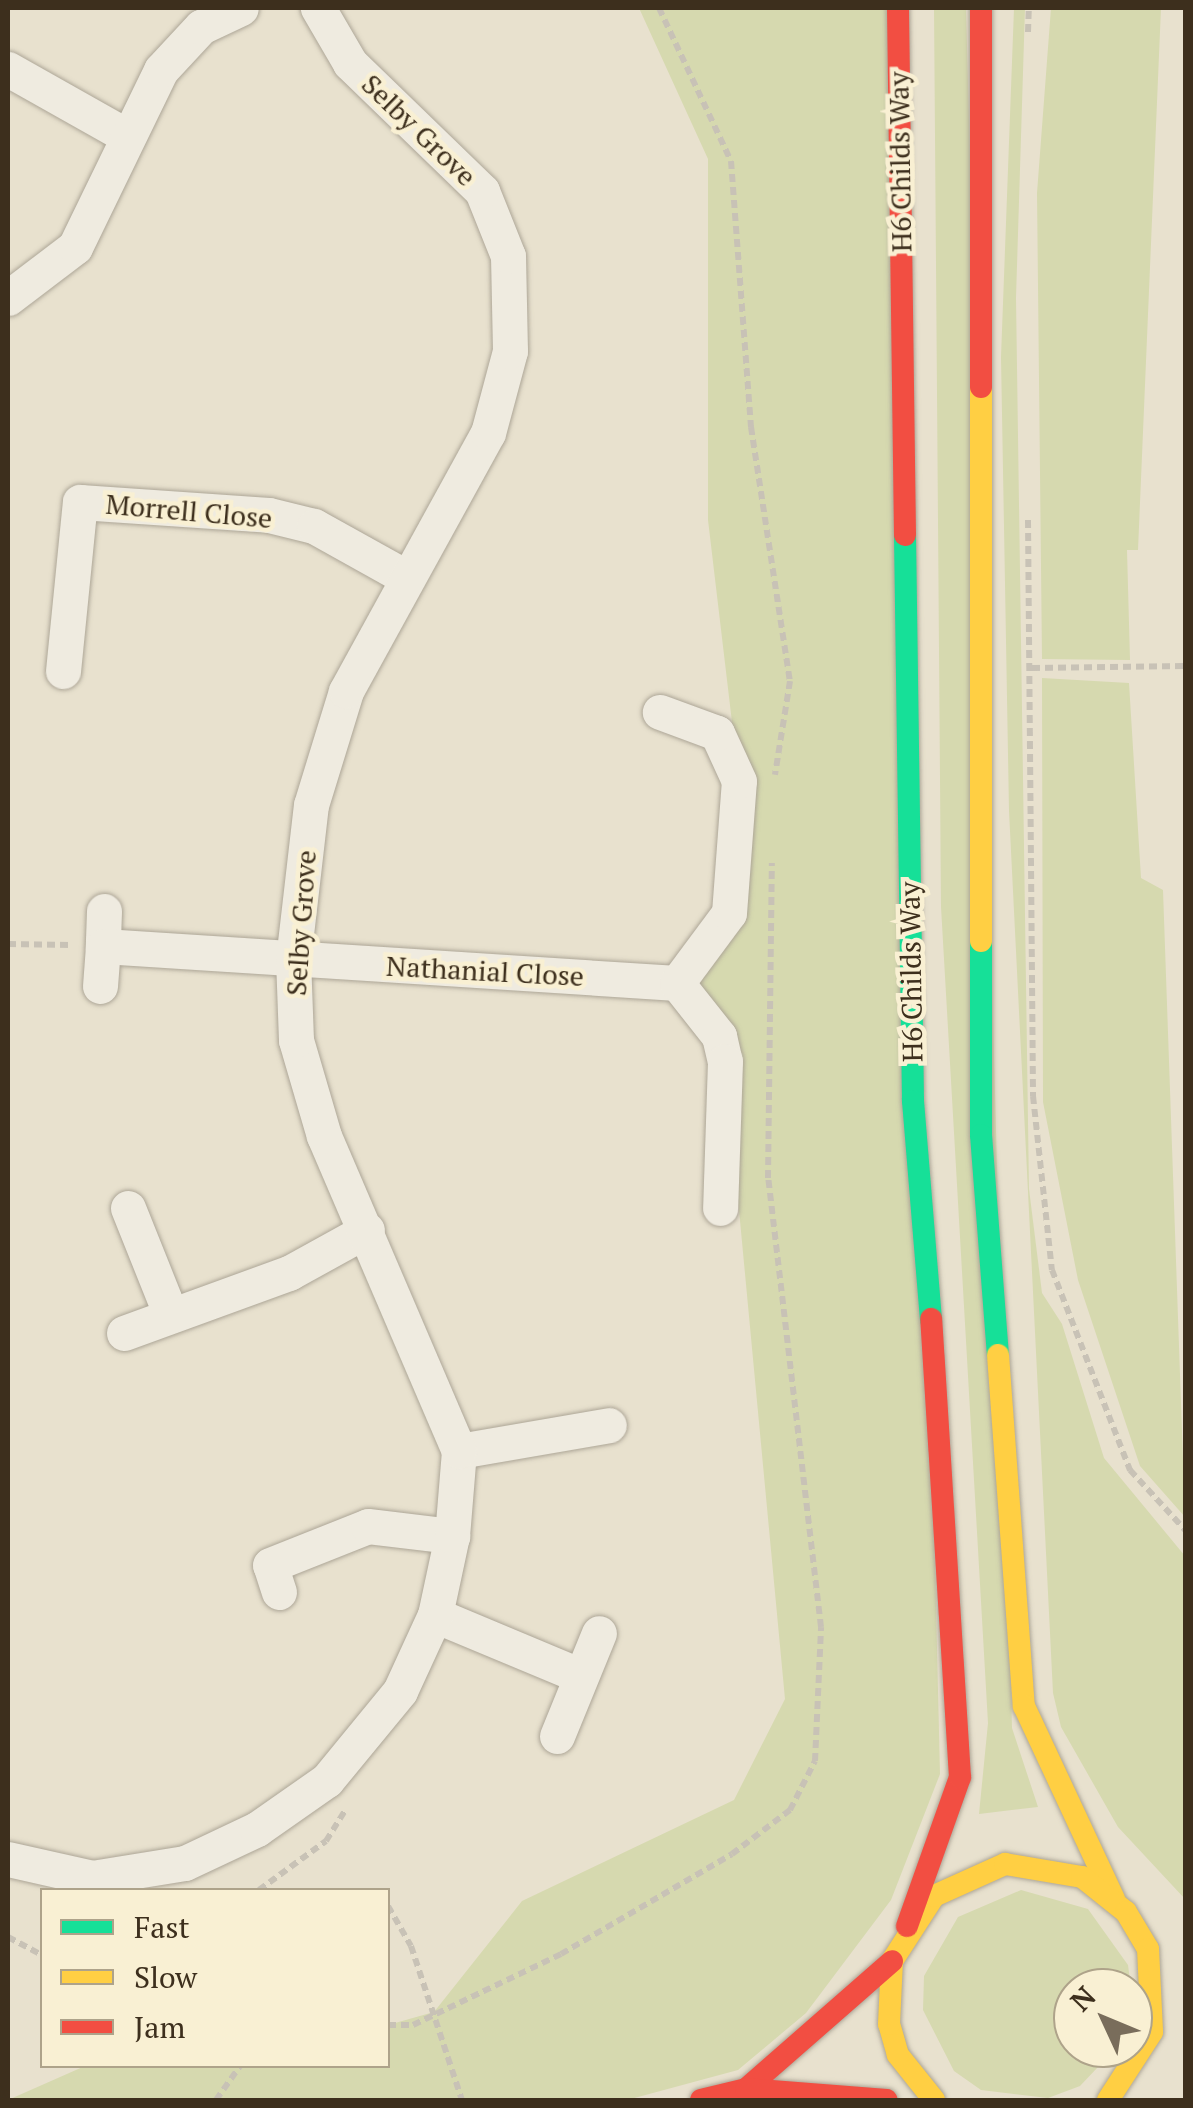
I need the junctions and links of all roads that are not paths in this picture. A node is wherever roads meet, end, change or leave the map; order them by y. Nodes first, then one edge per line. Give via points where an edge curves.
1 (241, 8) edge
2 (318, 8) edge
3 (898, 8) edge
4 (981, 8) edge
5 (8, 69) edge
6 (125, 135) junction
7 (8, 298) edge
8 (404, 576) junction
9 (64, 672) dead end
10 (660, 712) dead end
11 (104, 911) dead end
12 (103, 946) junction
13 (293, 960) junction
14 (677, 982) junction
15 (100, 986) dead end
16 (128, 1208) dead end
17 (720, 1208) dead end
18 (367, 1230) junction
19 (170, 1314) junction
20 (124, 1333) dead end
21 (609, 1425) dead end
22 (460, 1452) junction
23 (452, 1536) junction
24 (279, 1592) dead end
25 (435, 1614) junction
26 (599, 1633) dead end
27 (581, 1676) junction
28 (557, 1736) dead end
29 (8, 1859) edge
30 (1120, 1906) junction
31 (907, 1926) junction
32 (1170, 1929) dead end
33 (892, 1961) junction
34 (1169, 2053) dead end
35 (1135, 2071) junction
36 (746, 2089) junction
37 (1115, 2097) edge
38 (701, 2100) edge
39 (887, 2100) edge
40 (934, 2100) edge

1 - 6 street via 202,27 162,70
2 - 8 street, Selby Grove via 350,63 482,191 508,256 510,351 488,433
3 - 31 street, H6 Childs Way via 912,1102 962,1700 960,1777
4 - 30 street via 981,1135 1024,1706
5 - 6 street
6 - 7 street via 74,247
8 - 9 street, Morrell Close via 314,526 81,486
8 - 13 street, Selby Grove via 346,691 312,805
10 - 14 street via 716,733 739,781 729,913
11 - 12 street
12 - 13 street, Nathanial Close
12 - 15 street
13 - 14 street, Nathanial Close
13 - 18 street, Selby Grove via 296,1040 324,1136
14 - 17 street via 719,1036 725,1061
16 - 19 street
18 - 19 street via 290,1273
18 - 22 street, Selby Grove
19 - 20 street
21 - 22 street
22 - 23 street, Selby Grove
23 - 24 street via 368,1526 270,1564
23 - 25 street, Selby Grove
25 - 27 street
25 - 29 street, Selby Grove via 400,1691 327,1780 258,1829 185,1862 92,1878
26 - 27 street
27 - 28 street
30 - 31 street via 1044,1865 1005,1864 934,1896
30 - 32 street
30 - 35 street via 1157,1990
31 - 33 street, H6 Childs Way
33 - 36 street
33 - 40 street via 888,2024 898,2054
34 - 35 street
35 - 37 street
36 - 38 street
36 - 39 street

